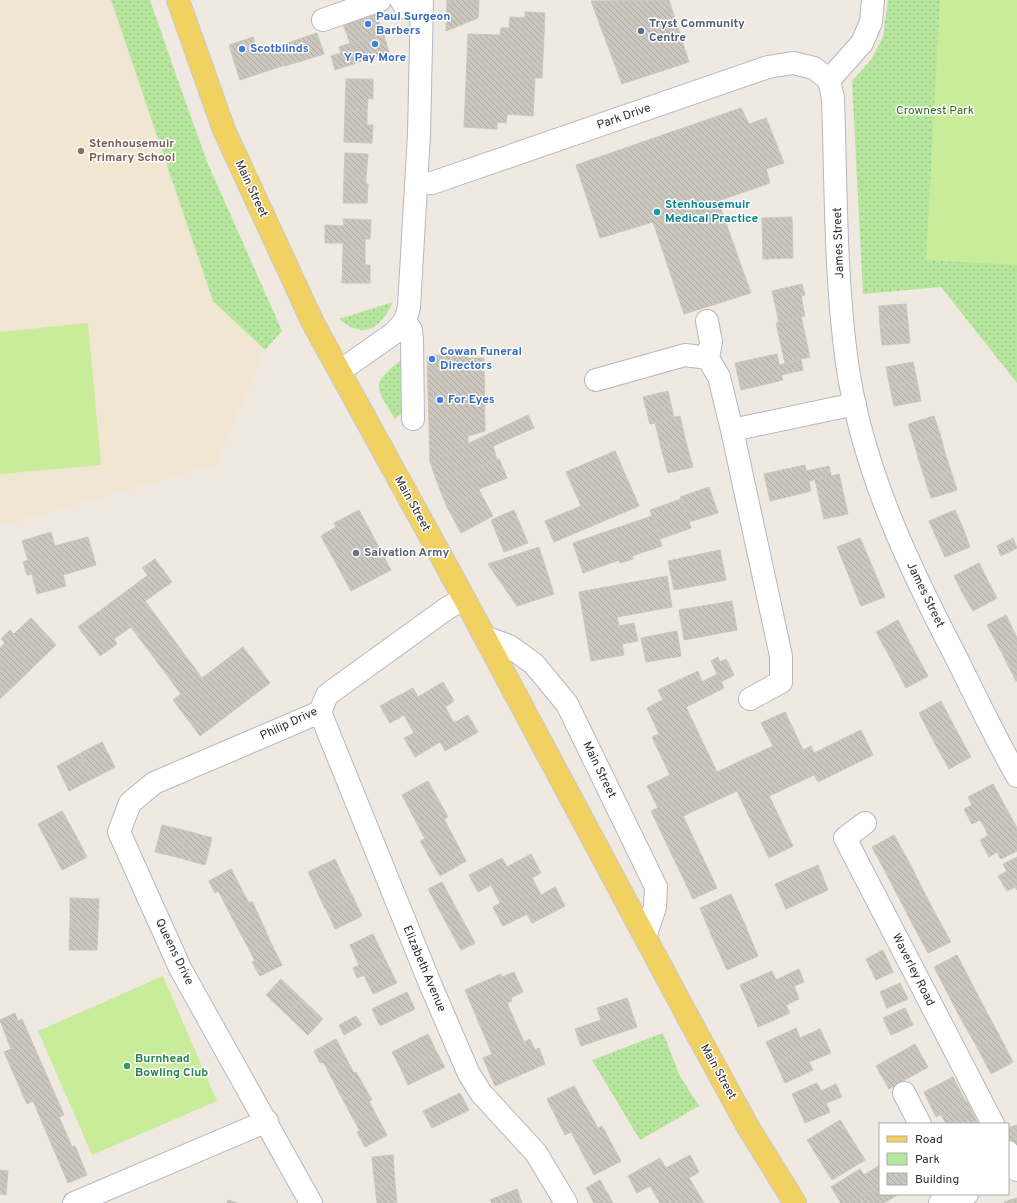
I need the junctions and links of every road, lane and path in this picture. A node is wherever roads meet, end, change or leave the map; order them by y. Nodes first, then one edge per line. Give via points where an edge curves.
1 (178, 0) edge
2 (380, 0) edge
3 (401, 0) edge
4 (873, 0) edge
5 (422, 7) edge
6 (323, 20) dead end
7 (829, 80) junction
8 (416, 184) junction
9 (405, 321) junction
10 (707, 321) dead end
11 (708, 358) junction
12 (340, 371) junction
13 (596, 380) dead end
14 (856, 404) junction
15 (413, 419) dead end
16 (732, 430) junction
17 (464, 598) junction
18 (485, 637) junction
19 (750, 699) dead end
20 (320, 712) junction
21 (1015, 767) edge
22 (154, 783) joint
23 (865, 823) dead end
24 (645, 937) junction
25 (904, 1093) dead end
26 (267, 1122) junction
27 (919, 1123) edge
28 (992, 1123) edge
29 (1009, 1154) edge
30 (1017, 1170) edge
31 (962, 1195) edge
32 (942, 1199) edge
33 (74, 1203) edge
34 (311, 1203) edge
35 (566, 1203) edge
36 (795, 1203) edge

1 - 12 main road, Main Street via 224,130 313,324
2 - 6 street
3 - 5 street via 406,8
4 - 7 street via 871,22 862,43
5 - 8 street
7 - 8 street, Park Drive via 814,68 792,63 768,67 432,183
7 - 14 street, James Street via 833,98 842,309 847,364
8 - 9 street via 409,307
9 - 12 street via 394,333
9 - 15 street via 412,340
10 - 11 street via 711,342
11 - 13 street via 685,355
11 - 16 street via 719,377
12 - 17 main road, Main Street
14 - 16 street
14 - 21 street, James Street via 876,482 917,580
16 - 19 street via 782,656 781,682
17 - 18 main road, Main Street
17 - 20 street, Philip Drive via 327,695
18 - 24 main road, Main Street
18 - 24 street, Main Street via 509,646 534,664 567,704 656,887 655,907
20 - 22 street, Philip Drive
20 - 35 street, Elizabeth Avenue via 469,1074 481,1093 536,1153
22 - 26 street, Queens Drive via 130,803 119,832 180,968
23 - 28 street, Waverley Road via 845,838
24 - 36 main road, Main Street via 748,1127
25 - 27 street
26 - 33 street
26 - 34 street, Queens Drive
29 - 30 street
31 - 32 street

